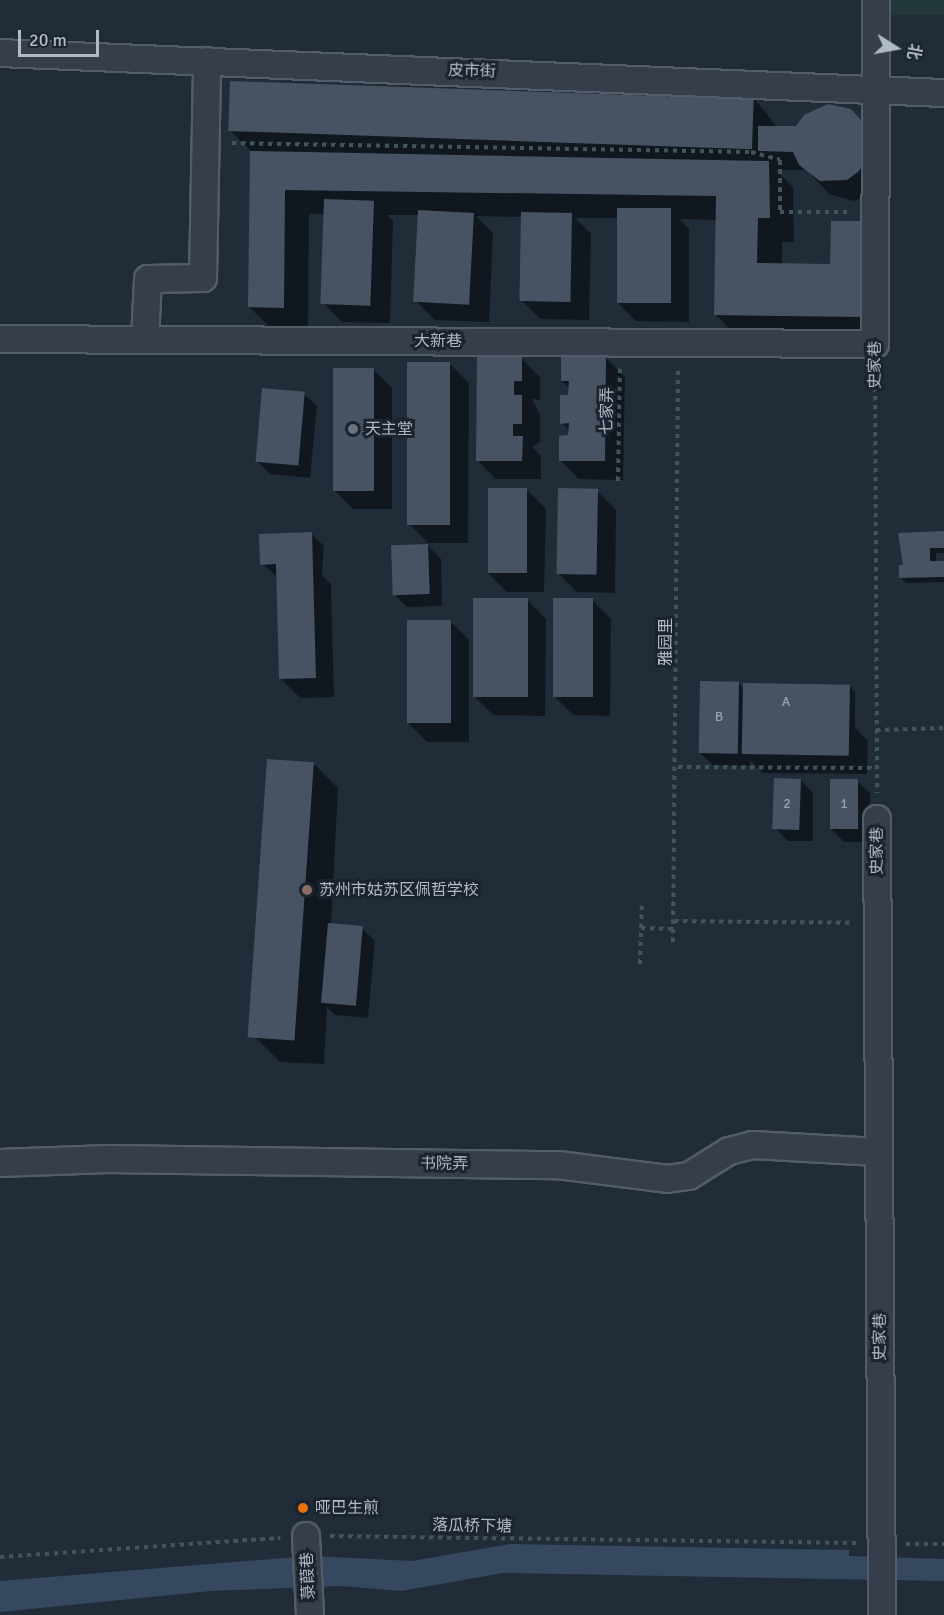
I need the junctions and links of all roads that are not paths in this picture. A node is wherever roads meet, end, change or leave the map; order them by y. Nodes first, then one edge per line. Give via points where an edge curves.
1 (876, 0) edge
2 (0, 53) edge
3 (207, 61) junction
4 (878, 86) junction
5 (944, 93) edge
6 (0, 339) edge
7 (145, 339) junction
8 (875, 344) joint
9 (877, 819) road end
10 (878, 1152) junction
11 (0, 1163) edge
12 (306, 1543) road end
13 (310, 1604) edge
14 (882, 1615) edge

1 - 4 street, 史家巷
2 - 3 street, 皮市街
3 - 4 street, 皮市街
3 - 7 street via 203,278 148,279
4 - 5 street, 皮市街
4 - 8 street, 史家巷
6 - 7 street, 大新巷
7 - 8 street, 大新巷
9 - 10 street, 史家巷
10 - 11 street, 书院弄 via 753,1145 729,1151 689,1176 666,1179 558,1165 108,1159
10 - 14 street, 史家巷
12 - 13 street, 菉葭巷

